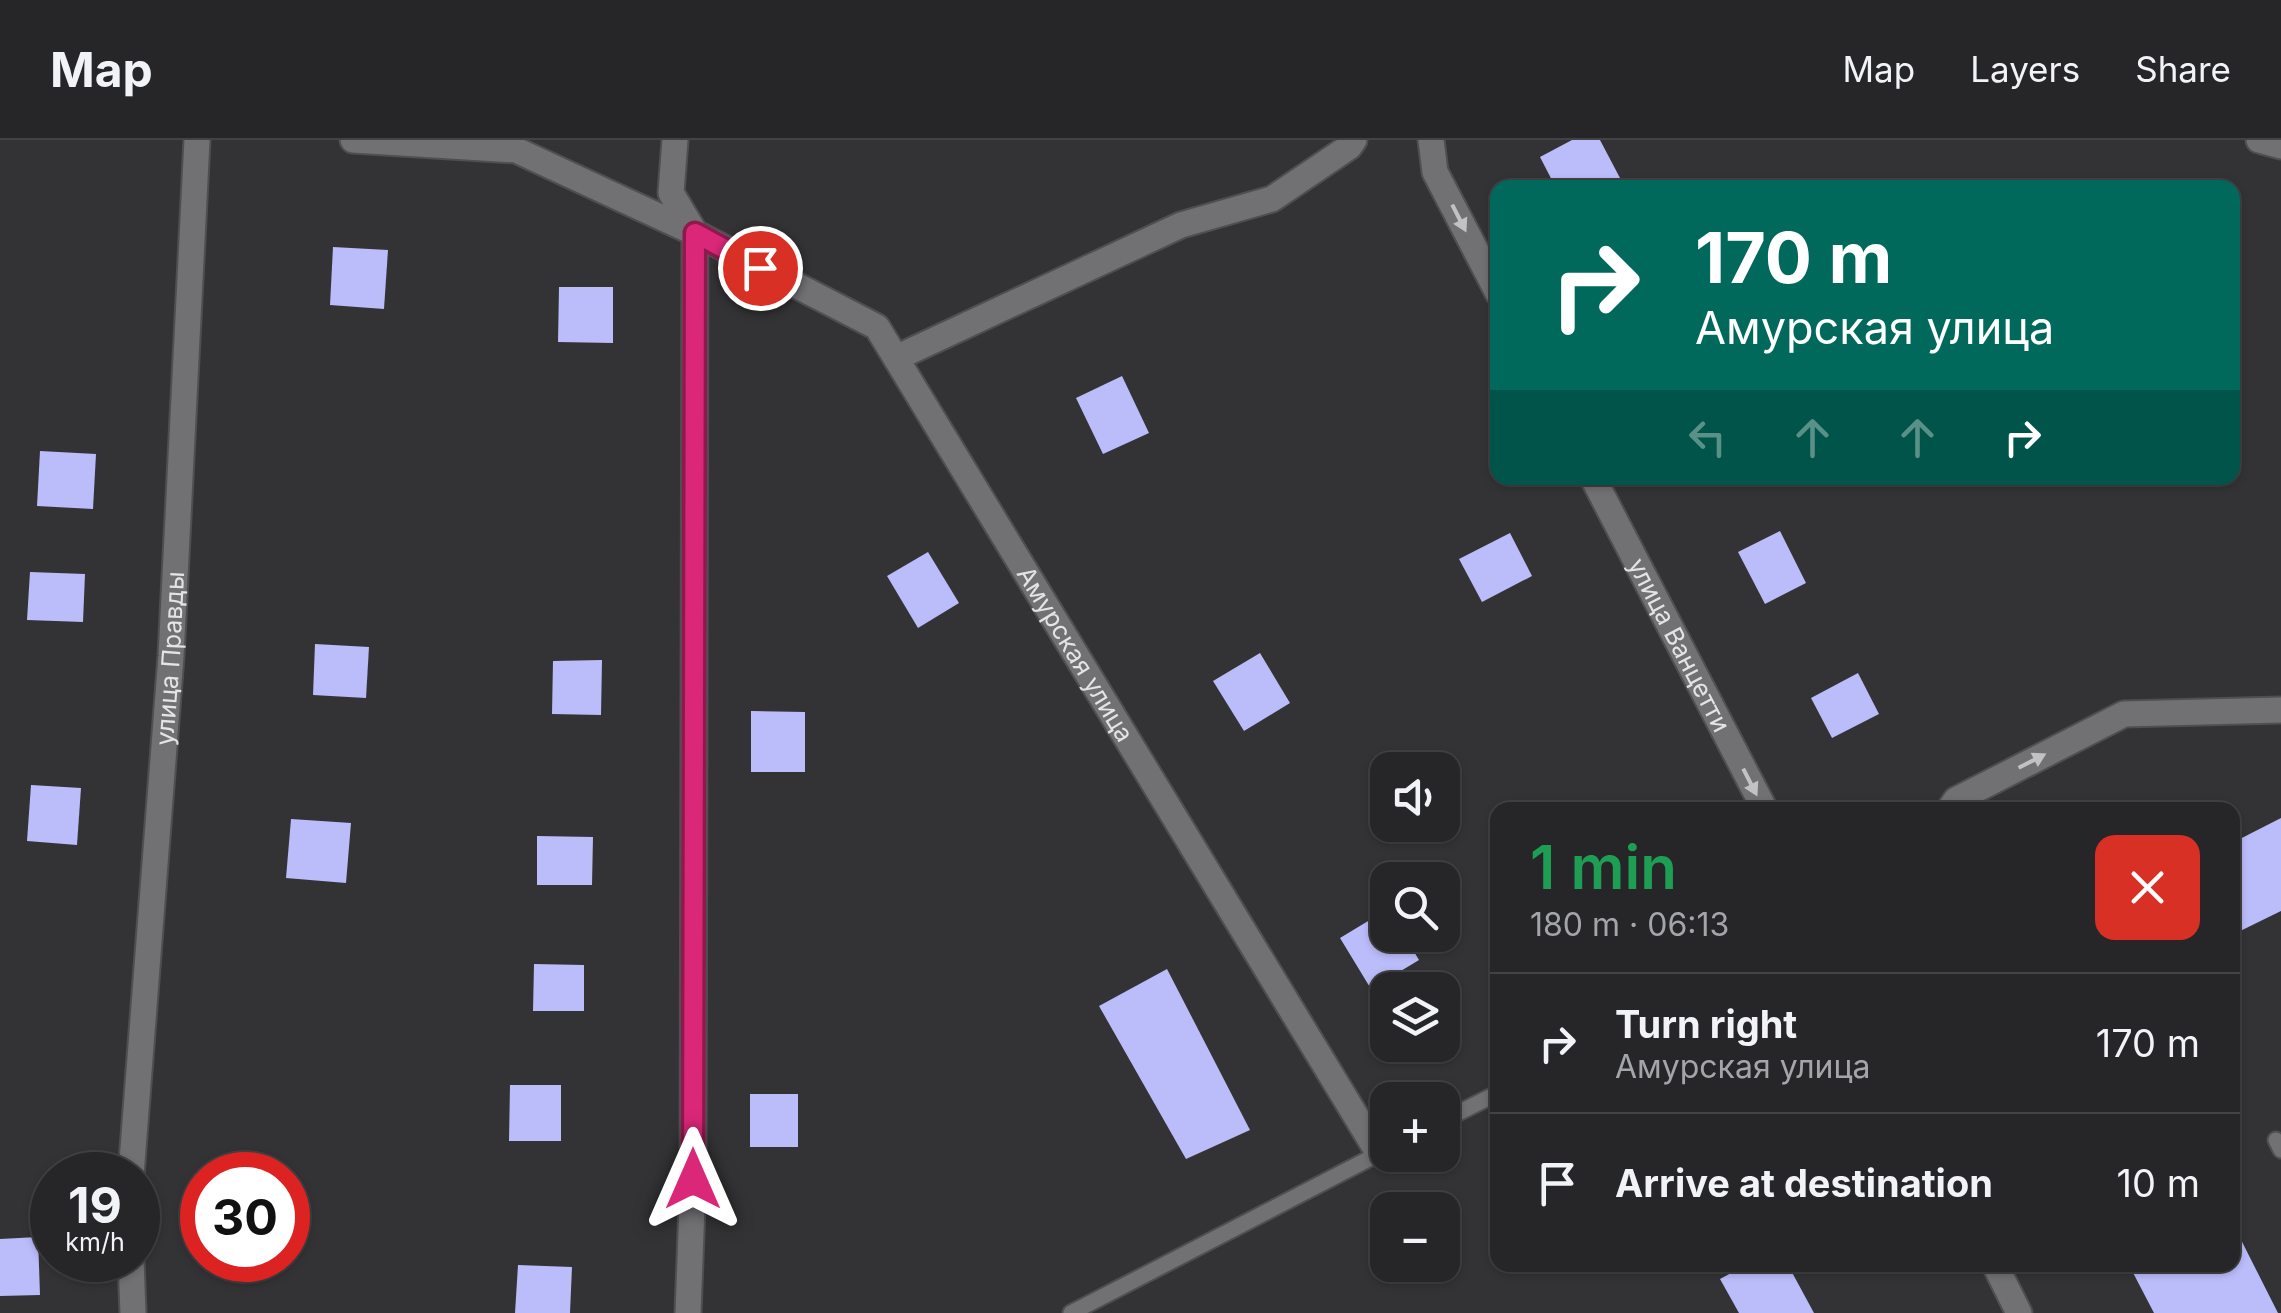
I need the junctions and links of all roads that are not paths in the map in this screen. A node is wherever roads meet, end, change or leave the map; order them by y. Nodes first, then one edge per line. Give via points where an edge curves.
1 (197, 140) edge
2 (353, 140) edge
3 (540, 140) edge
4 (675, 140) edge
5 (1354, 140) edge
6 (1431, 140) edge
7 (2260, 140) edge
8 (2281, 146) edge
9 (516, 150) junction
10 (695, 233) junction
11 (1490, 277) edge
12 (896, 358) junction
13 (1597, 485) edge
14 (2281, 710) edge
15 (1760, 802) edge
16 (1955, 802) edge
17 (1490, 1097) edge
18 (1460, 1112) edge
19 (1370, 1129) edge
20 (133, 1152) edge
21 (1370, 1159) edge
22 (1998, 1272) edge
23 (132, 1282) edge
24 (133, 1313) edge
25 (688, 1313) edge
26 (1071, 1313) edge
27 (2019, 1313) edge

1 - 20 street, улица Правды via 171,656
2 - 9 street
3 - 9 street
4 - 10 street via 671,194
5 - 12 street via 1272,199 1181,225
6 -> 11 street via 1436,172
7 - 8 street
9 - 10 street, Амурская улица
10 - 12 street, Амурская улица via 877,327
10 - 25 street
12 - 19 street, Амурская улица
13 -> 15 street, улица Ванцетти
16 -> 14 street via 2124,714
17 - 18 lane
21 - 26 lane, Амурская улица
22 - 27 street
23 - 24 street

